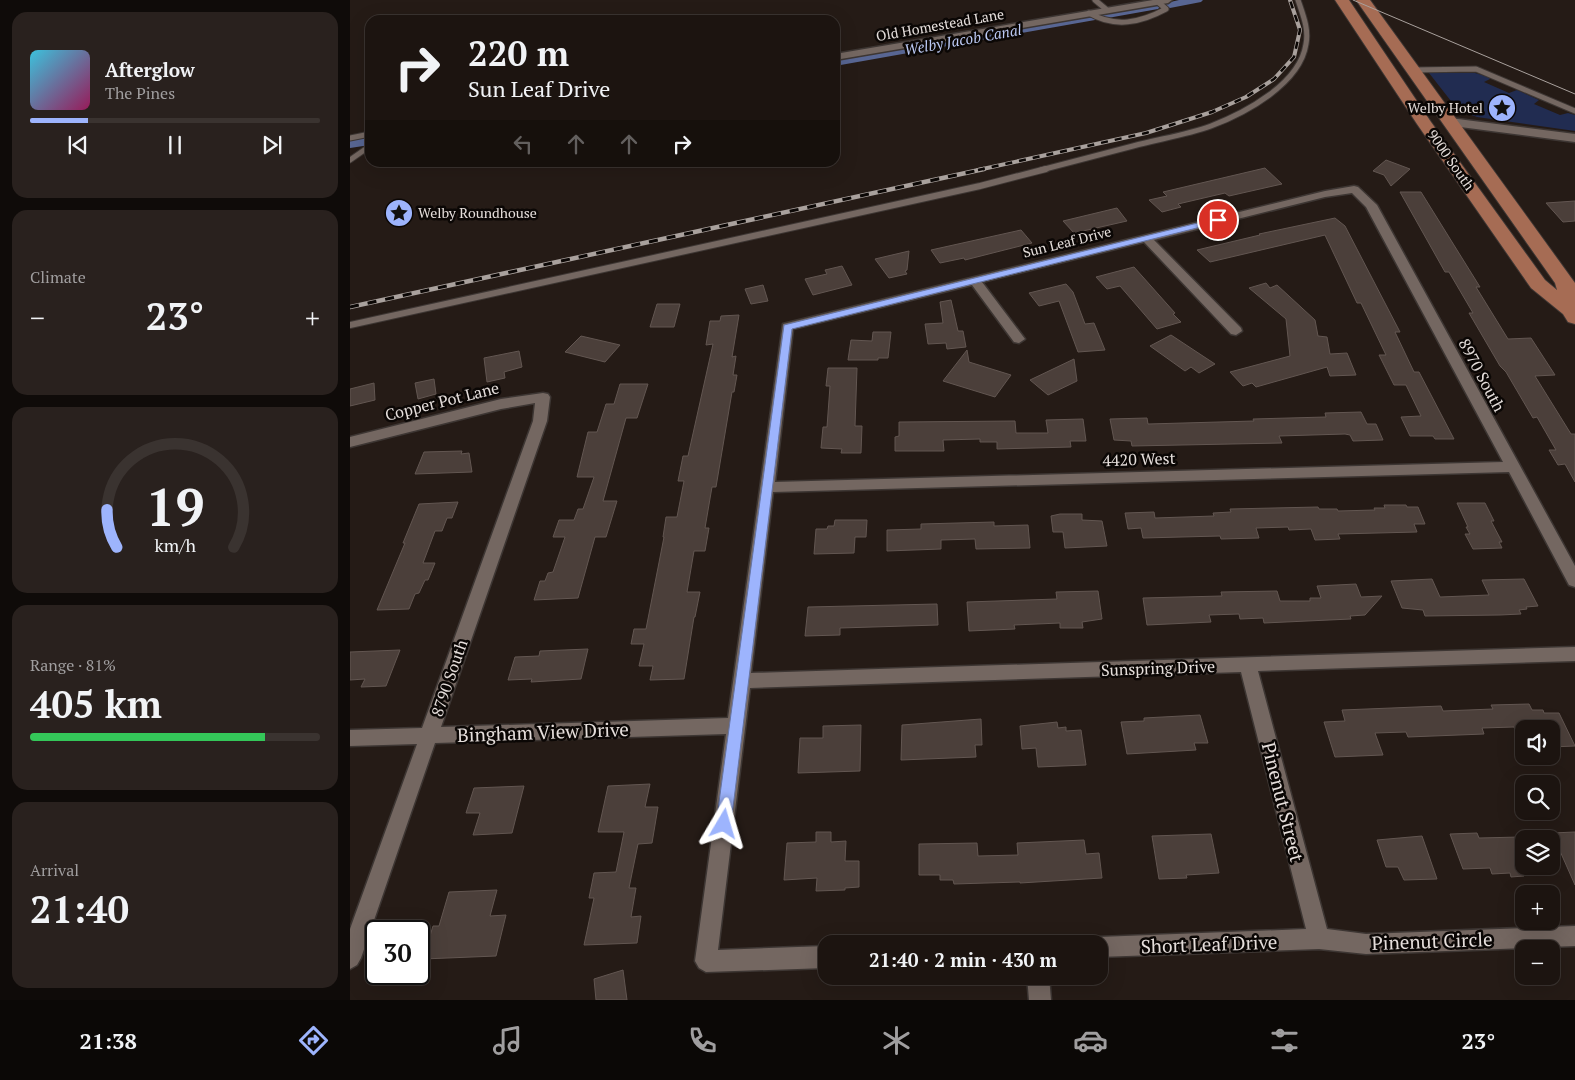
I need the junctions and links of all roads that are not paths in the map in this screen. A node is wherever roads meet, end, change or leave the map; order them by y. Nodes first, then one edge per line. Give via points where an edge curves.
1 (1095, 0) edge
2 (1168, 0) edge
3 (1298, 0) edge
4 (1363, 0) edge
5 (1158, 2) junction
6 (1345, 6) edge
7 (1108, 10) junction
8 (1089, 13) junction
9 (840, 56) edge
10 (1413, 70) junction
11 (1575, 111) edge
12 (1450, 122) junction
13 (365, 135) edge
14 (350, 138) edge
15 (1575, 138) edge
16 (365, 150) edge
17 (350, 160) edge
18 (1354, 189) joint
19 (1146, 238) junction
20 (974, 280) junction
21 (1573, 314) edge
22 (350, 325) edge
23 (1236, 331) dead end
24 (1019, 339) dead end
25 (542, 396) joint
26 (350, 442) edge
27 (1512, 467) junction
28 (767, 487) junction
29 (1575, 581) edge
30 (1575, 654) edge
31 (1248, 665) junction
32 (742, 681) junction
33 (736, 726) junction
34 (429, 736) junction
35 (350, 738) edge
36 (1575, 936) edge
37 (1318, 939) junction
38 (1108, 947) edge
39 (818, 957) edge
40 (350, 958) edge
41 (1039, 985) edge
42 (1040, 1000) edge

1 - 7 lane
2 - 5 street, Old Homestead Lane
3 - 22 lane via 1305,14 1308,36 1299,66 1265,97 1210,126 980,186
4 - 10 main road, 9000 South
5 - 7 street, Old Homestead Lane
5 - 8 lane via 1166,9 1148,19 1132,22 1098,20
6 - 12 main road via 1385,47 1435,117
6 - 21 main road, 9000 South via 1538,284
7 - 8 street, Old Homestead Lane
8 - 9 street, Old Homestead Lane
10 - 11 lane via 1480,70
10 - 12 main road, 9000 South
12 - 15 main road
12 - 21 main road, 9000 South via 1565,283
13 - 14 lane
16 - 17 lane
18 - 19 street, Sun Leaf Drive
18 - 27 street, 8970 South via 1371,205
19 - 20 street, Sun Leaf Drive
19 - 23 street
20 - 24 street
20 - 28 street, Sun Leaf Drive via 787,327
25 - 26 street, Copper Pot Lane
25 - 34 street, 8790 South via 540,421
27 - 28 street, 4420 West
27 - 29 street, 8970 South
28 - 32 street
30 - 31 street, Sunspring Drive
31 - 32 street, Sunspring Drive
31 - 37 street, Pinenut Street
32 - 33 street
33 - 34 street, Bingham View Drive
33 - 39 street via 706,961
34 - 35 street, Bingham View Drive
34 - 40 street, 8790 South
36 - 37 street, Pinenut Circle via 1366,944
37 - 38 street, Short Leaf Drive
41 - 42 street

